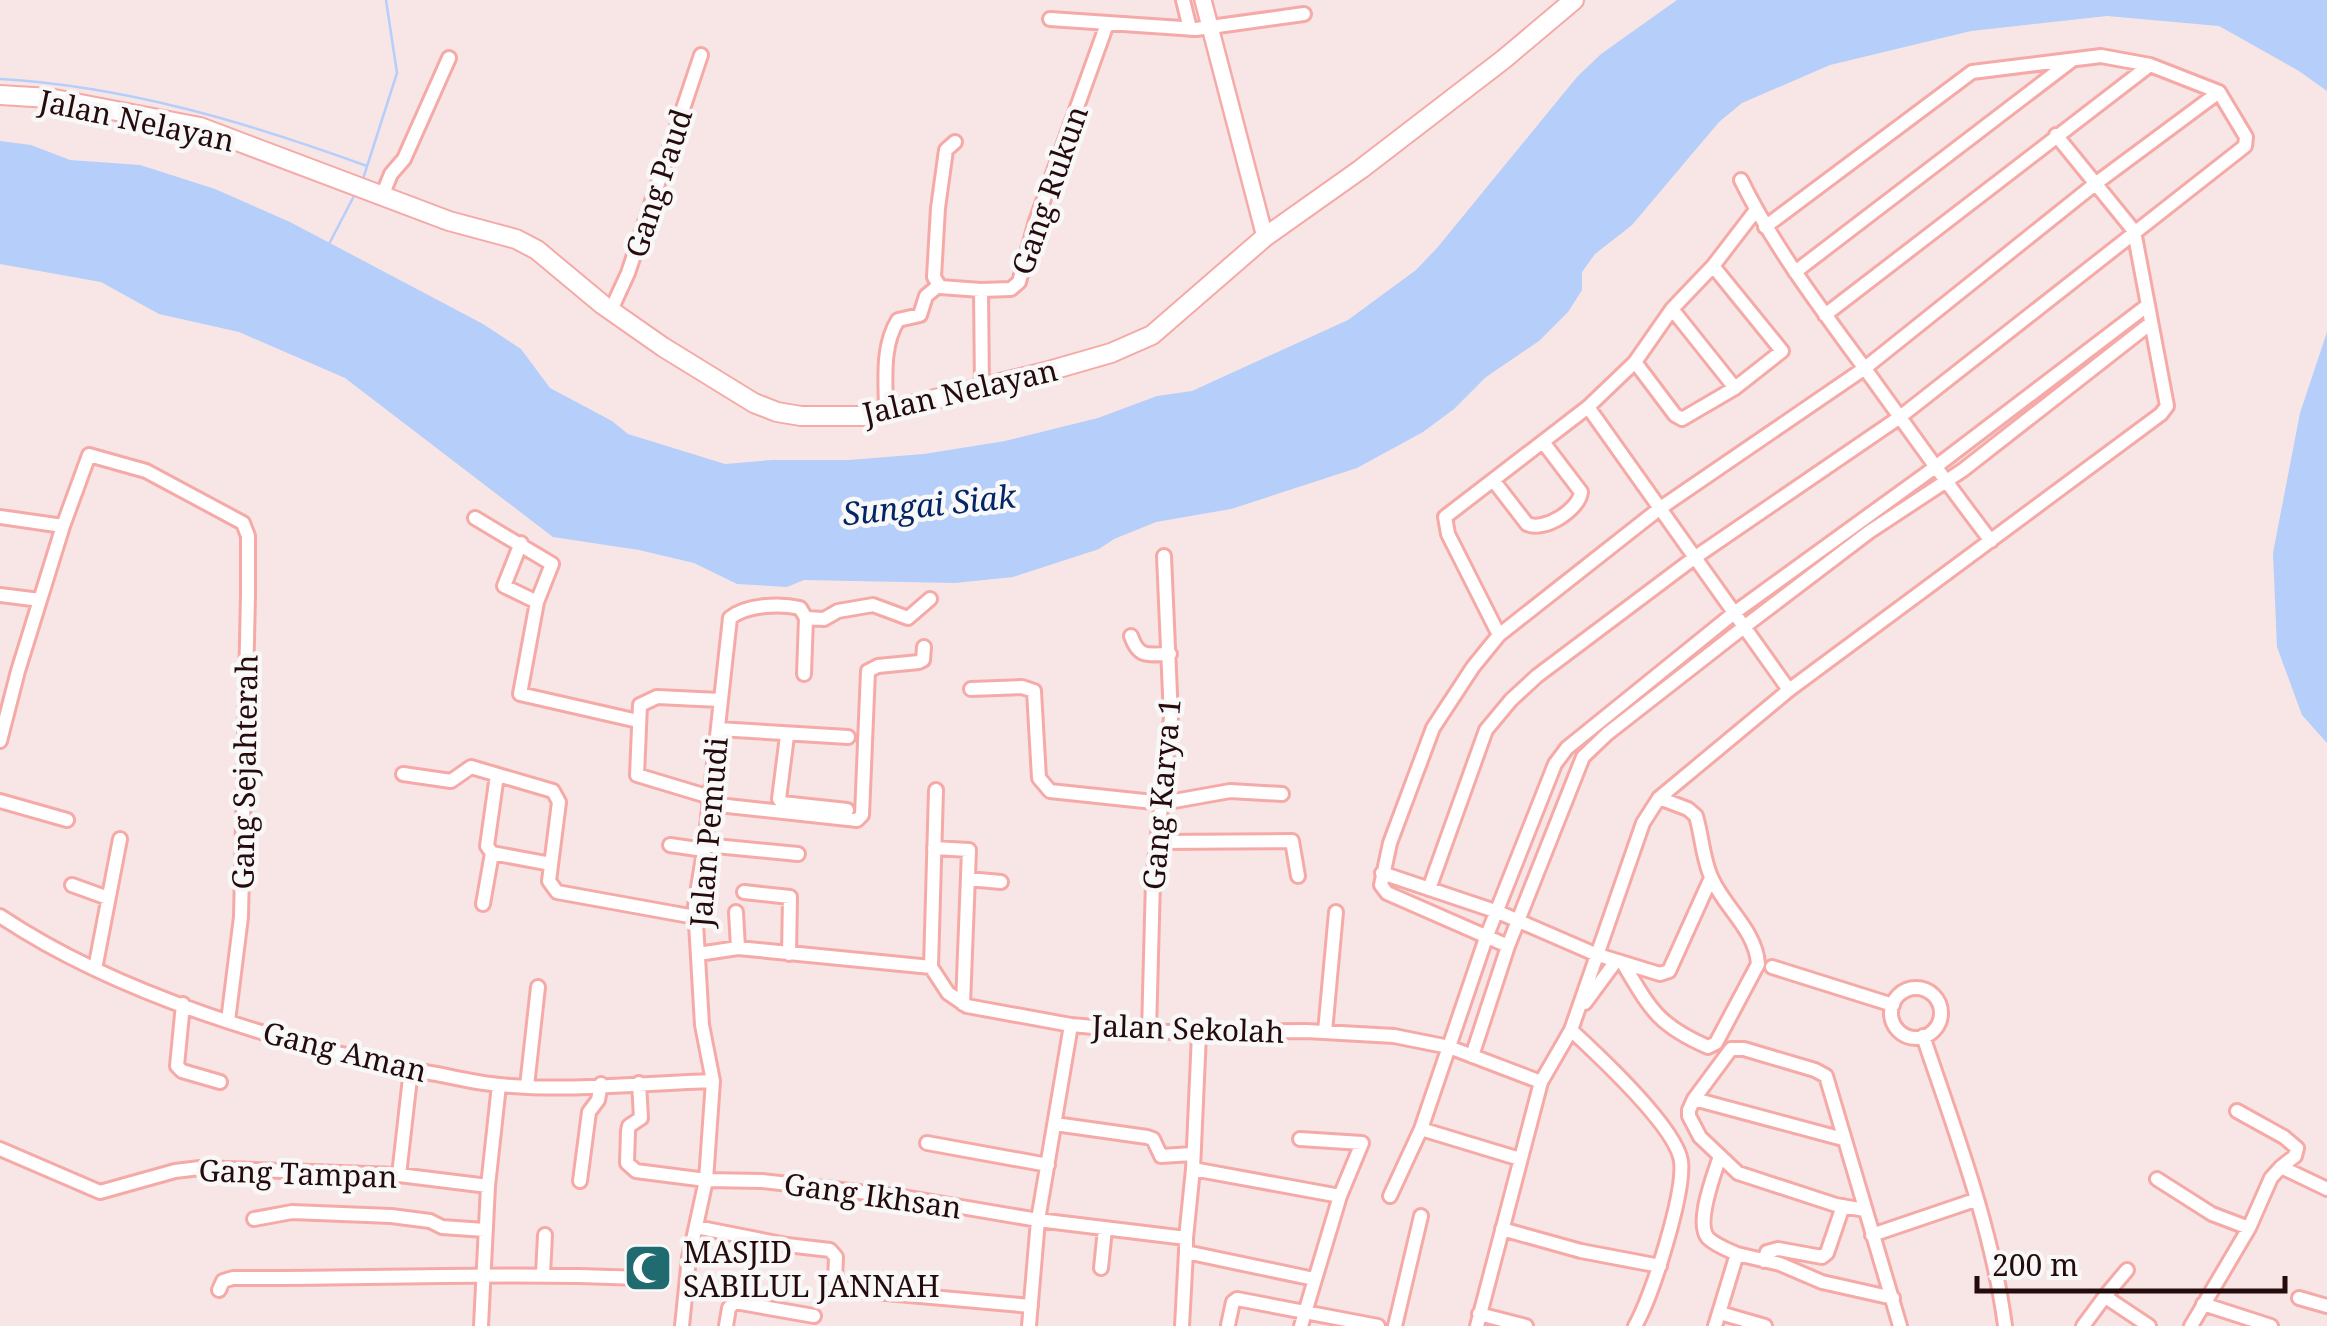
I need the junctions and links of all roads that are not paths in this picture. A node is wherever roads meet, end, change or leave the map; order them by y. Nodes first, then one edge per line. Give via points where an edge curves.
1 (1183, 0) edge
2 (1203, 0) edge
3 (1574, 0) edge
4 (1554, 7) edge
5 (1304, 14) dead end
6 (1050, 20) dead end
7 (1107, 24) junction
8 (1200, 29) junction
9 (701, 55) dead end
10 (449, 58) dead end
11 (2073, 59) junction
12 (2150, 64) junction
13 (2219, 92) junction
14 (0, 94) edge
15 (2056, 135) junction
16 (956, 142) dead end
17 (1741, 180) dead end
18 (2095, 184) junction
19 (376, 193) junction
20 (1756, 210) junction
21 (1766, 227) junction
22 (2134, 231) junction
23 (1265, 237) junction
24 (1713, 266) junction
25 (1794, 272) junction
26 (938, 286) junction
27 (981, 290) junction
28 (2148, 305) junction
29 (1672, 309) junction
30 (610, 310) junction
31 (1826, 315) junction
32 (2151, 323) junction
33 (1635, 362) junction
34 (1865, 368) junction
35 (1735, 388) junction
36 (982, 389) junction
37 (1588, 407) junction
38 (886, 414) junction
39 (1900, 417) junction
40 (1543, 442) junction
41 (1934, 468) junction
42 (1492, 480) junction
43 (1946, 482) junction
44 (1659, 508) junction
45 (0, 517) edge
46 (475, 518) dead end
47 (62, 526) junction
48 (1991, 541) junction
49 (521, 543) junction
50 (1164, 556) dead end
51 (1694, 558) junction
52 (0, 595) edge
53 (930, 599) dead end
54 (40, 600) junction
55 (537, 602) junction
56 (1734, 613) junction
57 (806, 618) junction
58 (1744, 627) junction
59 (1499, 635) junction
60 (1131, 636) dead end
61 (924, 647) dead end
62 (1170, 654) junction
63 (804, 674) dead end
64 (971, 689) dead end
65 (1789, 690) junction
66 (720, 700) junction
67 (3, 711) edge
68 (638, 721) junction
69 (718, 729) junction
70 (787, 736) junction
71 (848, 737) dead end
72 (0, 741) edge
73 (1567, 748) junction
74 (1584, 758) junction
75 (403, 774) dead end
76 (497, 775) junction
77 (936, 790) dead end
78 (1282, 794) dead end
79 (1660, 798) junction
80 (710, 800) junction
81 (0, 801) edge
82 (1163, 803) junction
83 (847, 810) dead end
84 (67, 820) dead end
85 (120, 839) dead end
86 (1157, 842) junction
87 (670, 844) dead end
88 (704, 848) junction
89 (934, 848) junction
90 (492, 853) junction
91 (798, 854) dead end
92 (551, 864) junction
93 (1382, 874) junction
94 (1298, 876) dead end
95 (1711, 878) junction
96 (968, 879) junction
97 (1000, 882) dead end
98 (72, 885) dead end
99 (1429, 889) junction
100 (744, 892) dead end
101 (108, 898) junction
102 (483, 904) dead end
103 (736, 912) dead end
104 (1336, 912) dead end
105 (1498, 912) junction
106 (0, 916) edge
107 (696, 916) junction
108 (1519, 921) junction
109 (1486, 938) junction
110 (1508, 946) junction
111 (738, 948) junction
112 (698, 954) junction
113 (789, 954) junction
114 (1595, 954) junction
115 (1620, 963) junction
116 (930, 966) junction
117 (1772, 967) dead end
118 (95, 969) junction
119 (538, 987) dead end
120 (183, 1004) junction
121 (963, 1004) junction
122 (1892, 1005) junction
123 (1578, 1013) junction
124 (1459, 1017) junction
125 (228, 1021) junction
126 (1071, 1025) junction
127 (1483, 1026) junction
128 (1571, 1030) junction
129 (1149, 1032) junction
130 (1324, 1032) junction
131 (1199, 1034) junction
132 (1924, 1036) junction
133 (1449, 1047) junction
134 (1472, 1056) junction
135 (412, 1069) junction
136 (713, 1081) junction
137 (220, 1082) dead end
138 (1541, 1082) junction
139 (640, 1083) junction
140 (601, 1084) junction
141 (499, 1085) junction
142 (527, 1086) junction
143 (1694, 1099) junction
144 (2237, 1112) dead end
145 (1055, 1124) junction
146 (1421, 1129) junction
147 (1300, 1139) dead end
148 (1843, 1139) junction
149 (927, 1143) dead end
150 (0, 1149) edge
151 (1520, 1158) junction
152 (1719, 1159) junction
153 (1193, 1162) junction
154 (1048, 1166) junction
155 (2281, 1167) junction
156 (399, 1175) junction
157 (580, 1180) dead end
158 (706, 1180) junction
159 (2157, 1180) dead end
160 (488, 1186) junction
161 (2327, 1189) edge
162 (1340, 1196) junction
163 (1390, 1196) dead end
164 (1975, 1200) junction
165 (1843, 1206) junction
166 (1865, 1210) junction
167 (1421, 1216) dead end
168 (254, 1219) dead end
169 (1038, 1220) junction
170 (696, 1226) junction
171 (2249, 1228) junction
172 (1104, 1229) junction
173 (485, 1230) junction
174 (1502, 1230) junction
175 (544, 1234) dead end
176 (1872, 1235) junction
177 (1186, 1245) junction
178 (1737, 1254) junction
179 (1764, 1261) junction
180 (1660, 1266) junction
181 (1101, 1268) dead end
182 (2127, 1270) dead end
183 (482, 1274) junction
184 (543, 1274) junction
185 (638, 1278) dead end
186 (1314, 1280) junction
187 (219, 1290) dead end
188 (2106, 1295) junction
189 (1893, 1298) junction
190 (2299, 1298) dead end
191 (2203, 1304) junction
192 (1031, 1306) junction
193 (2327, 1306) edge
194 (814, 1316) dead end
195 (1304, 1319) edge
196 (1478, 1320) edge
197 (1718, 1320) edge
198 (1228, 1325) edge
199 (482, 1326) edge
200 (682, 1326) edge
201 (726, 1326) edge
202 (1029, 1326) edge
203 (1182, 1326) edge
204 (1378, 1326) edge
205 (1395, 1326) edge
206 (1526, 1326) edge
207 (1635, 1326) edge
208 (1765, 1326) edge
209 (1900, 1326) edge
210 (2004, 1326) edge
211 (2083, 1326) edge
212 (2148, 1326) edge
213 (2191, 1326) edge
214 (2270, 1326) edge

1 - 8 street
2 - 8 street
3 - 4 main road, Jalan Nelayan
4 - 23 main road, Jalan Nelayan via 1361,169
5 - 8 street
6 - 7 street
7 - 8 street
7 - 27 street, Gang Rukun via 1019,282
8 - 23 street
9 - 30 street, Gang Paud
10 - 19 street via 404,159
11 - 12 street
11 - 21 street via 1972,72
11 - 25 street
12 - 13 street
12 - 15 street
13 - 18 street
13 - 22 street via 2245,146
14 - 19 main road, Jalan Nelayan via 200,126
15 - 18 street
15 - 31 street
16 - 26 street via 946,150 938,208
17 - 20 street
18 - 22 street
18 - 34 street
19 - 30 main road, Jalan Nelayan via 516,239
20 - 21 street
20 - 24 street
21 - 25 street
22 - 28 street
22 - 39 street
23 - 36 main road, Jalan Nelayan via 1152,336
24 - 29 street
24 - 35 street via 1782,351
25 - 31 street
26 - 27 street
26 - 38 street via 926,296 920,316 898,320 892,330
27 - 36 street, Gang Rukun
28 - 32 street
28 - 41 street
29 - 33 street
29 - 35 street
30 - 38 main road, Jalan Nelayan via 730,390 777,412
31 - 34 street
32 - 43 street
32 - 48 street via 2164,410
33 - 35 street via 1682,418
33 - 37 street
34 - 39 street
34 - 44 street
36 - 38 main road, Jalan Nelayan
37 - 40 street
37 - 44 street
39 - 41 street
39 - 51 street
40 - 42 street
40 - 42 street via 1580,492 1577,503 1535,528
41 - 43 street
41 - 56 street
42 - 59 street via 1444,519
43 - 48 street
43 - 58 street
44 - 51 street
44 - 59 street
45 - 47 street
46 - 49 street
47 - 54 street
47 - 125 street, Gang Sejahterah via 92,454 146,470 243,523 248,536 241,916
48 - 65 street
49 - 55 street via 552,564
49 - 55 street via 504,586
50 - 62 street, Gang Karya 1
51 - 56 street
51 - 99 street via 1537,676 1486,730
52 - 54 street
53 - 57 street, Jalan Pemudi via 908,618 873,605
54 - 67 street
55 - 68 street via 520,694
56 - 58 street
56 - 73 street
57 - 63 street
57 - 66 street, Jalan Pemudi via 790,606 745,609 730,618
58 - 65 street
58 - 74 street
59 - 93 street via 1433,728
60 - 62 street via 1141,653
61 - 80 street via 919,662 868,671 857,820
62 - 82 street, Gang Karya 1
64 - 82 street via 1034,690 1044,788
65 - 79 street
66 - 68 street via 650,698 640,705
66 - 69 street, Jalan Pemudi
67 - 72 street
68 - 80 street via 637,775
69 - 70 street
69 - 80 street, Jalan Pemudi
70 - 71 street
70 - 83 street via 779,800
73 - 74 street
73 - 105 street
74 - 108 street
75 - 76 street via 451,781 471,768
76 - 90 street via 487,846
76 - 92 street via 558,797
77 - 89 street
78 - 82 street via 1230,791
79 - 95 street via 1696,816
79 - 114 street via 1643,823
80 - 88 street, Jalan Pemudi
81 - 84 street
82 - 86 street, Gang Karya 1
85 - 101 street
86 - 94 street via 1292,841
86 - 129 street, Gang Karya 1
87 - 88 street
88 - 91 street
88 - 107 street, Jalan Pemudi
89 - 96 street via 969,850
89 - 116 street
90 - 92 street
90 - 102 street
92 - 107 street via 548,880 557,892
93 - 99 street
93 - 109 street via 1387,893
95 - 115 street via 1666,973
95 - 115 street via 1751,939 1758,964 1714,1047 1678,1034 1654,1015
96 - 97 street
96 - 121 street
98 - 101 street
99 - 105 street
100 - 113 street via 790,897
101 - 118 street
103 - 111 street
104 - 130 street
105 - 108 street
105 - 109 street
106 - 118 street, Gang Aman
107 - 112 street, Jalan Pemudi
108 - 110 street
108 - 114 street
109 - 110 street
109 - 124 street
110 - 127 street
111 - 112 street
111 - 113 street
112 - 136 street, Jalan Pemudi
113 - 116 street
114 - 115 street
114 - 123 street
115 - 123 street
116 - 121 street
117 - 122 street
118 - 120 street, Gang Aman
119 - 142 street
120 - 125 street, Gang Aman
120 - 137 street via 177,1066
121 - 126 street
122 - 132 street via 1896,1028
122 - 132 street via 1915,988 1936,998 1940,1020
123 - 128 street
124 - 127 street
124 - 133 street
125 - 135 street, Gang Aman
126 - 129 street, Jalan Sekolah
126 - 145 street, Jalan Sekolah
127 - 134 street
128 - 138 street
128 - 180 street via 1655,1115 1678,1154
129 - 131 street, Jalan Sekolah
130 - 131 street, Jalan Sekolah
130 - 133 street, Jalan Sekolah
131 - 153 street
132 - 164 street
133 - 134 street, Jalan Sekolah
133 - 146 street
134 - 138 street, Jalan Sekolah
135 - 141 street, Gang Aman
135 - 156 street
136 - 139 street, Gang Aman
136 - 158 street, Jalan Pemudi
138 - 151 street
139 - 140 street, Gang Aman
139 - 158 street, Gang Ikhsan via 642,1118 629,1126 627,1163 636,1171
140 - 142 street, Gang Aman
140 - 157 street via 589,1112
141 - 142 street, Gang Aman
141 - 160 street
143 - 148 street
143 - 148 street via 1731,1050 1744,1050 1826,1076
143 - 152 street via 1689,1116
144 - 155 street via 2297,1148
145 - 153 street via 1147,1137 1161,1156
145 - 154 street, Jalan Sekolah
146 - 151 street
146 - 163 street
147 - 162 street via 1362,1144
148 - 166 street
149 - 154 street
150 - 156 street, Gang Tampan via 100,1192 200,1168
151 - 174 street
152 - 165 street via 1738,1173
152 - 178 street via 1704,1230
153 - 162 street
153 - 177 street
154 - 169 street, Jalan Sekolah
155 - 161 street
155 - 171 street
156 - 160 street, Gang Tampan
158 - 169 street, Gang Ikhsan via 762,1180
158 - 170 street, Jalan Pemudi
159 - 171 street
160 - 173 street
162 - 186 street
164 - 176 street
164 - 210 street
165 - 166 street
165 - 179 street via 1822,1257 1778,1249
166 - 176 street
167 - 205 street
168 - 173 street via 292,1212 392,1216
169 - 172 street, Gang Ikhsan
169 - 192 street, Jalan Sekolah
170 - 192 street via 830,1250 841,1289
170 - 200 street, Jalan Pemudi
171 - 191 street
172 - 177 street, Gang Ikhsan
172 - 181 street
173 - 183 street
174 - 180 street
174 - 196 street
175 - 184 street
176 - 189 street
177 - 186 street, Gang Ikhsan
177 - 203 street
178 - 179 street
178 - 197 street
179 - 189 street
180 - 207 street
182 - 188 street
183 - 184 street
183 - 187 street via 233,1278
183 - 199 street
184 - 185 street
186 - 195 street
188 - 211 street
188 - 212 street
189 - 209 street
190 - 193 street
191 - 213 street
191 - 214 street
192 - 202 street, Jalan Sekolah
194 - 201 street via 735,1302
195 - 198 street via 1235,1299
195 - 204 street
196 - 206 street
197 - 208 street

